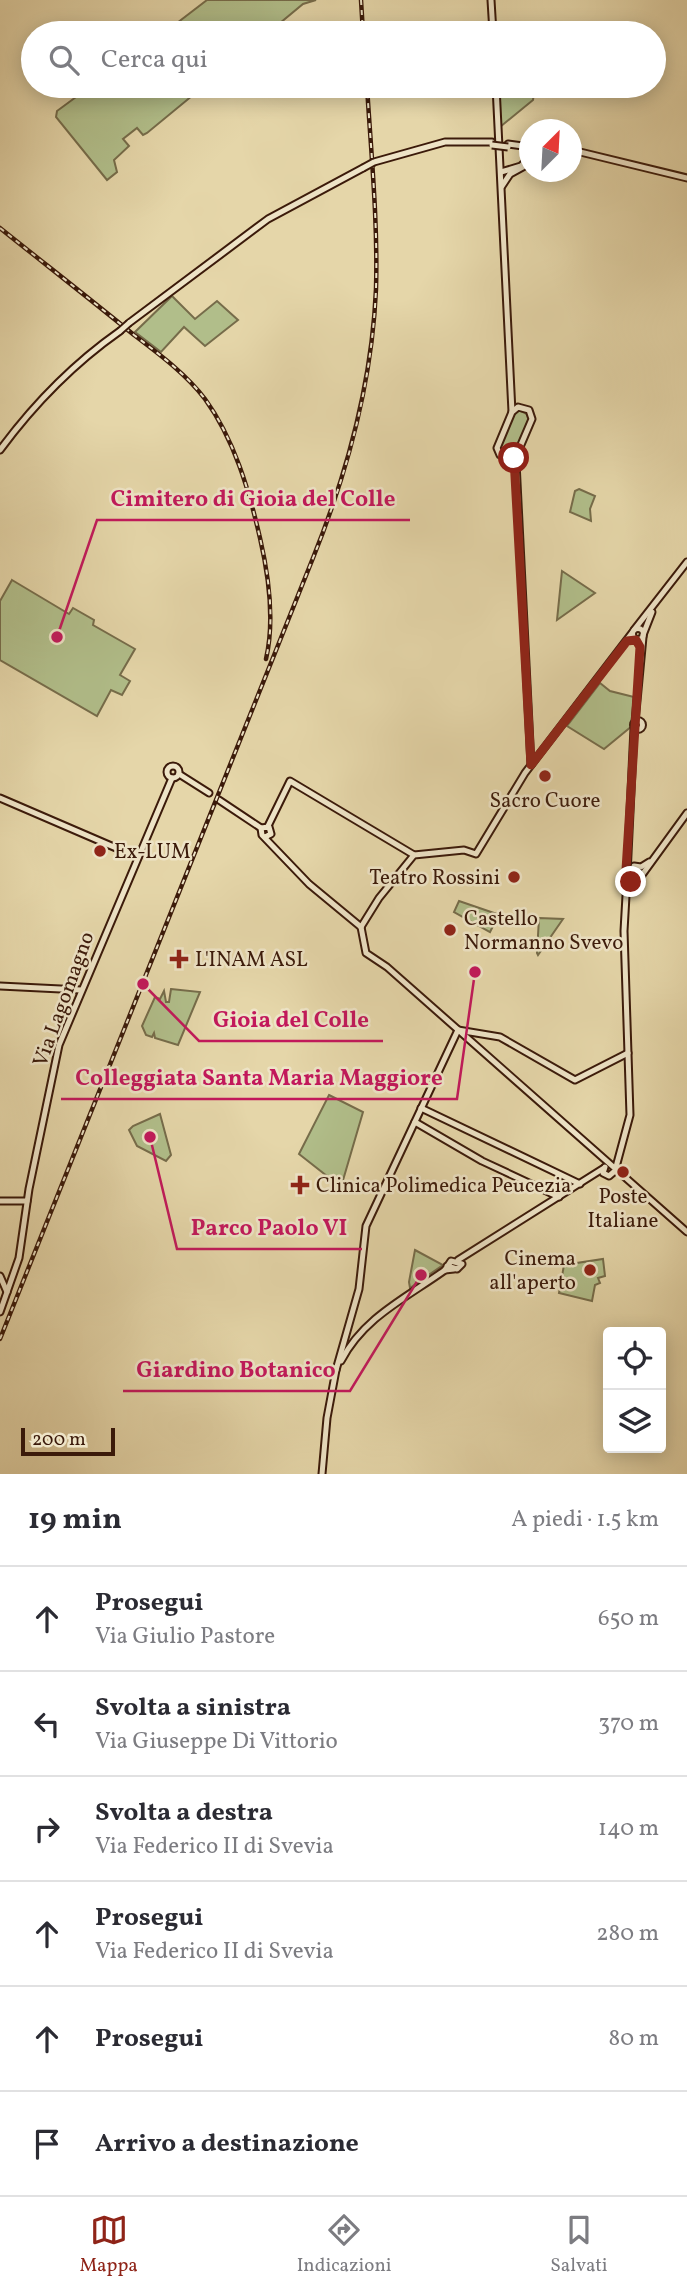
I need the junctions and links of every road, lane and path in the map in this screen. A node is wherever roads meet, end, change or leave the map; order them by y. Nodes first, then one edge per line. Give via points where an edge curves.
1 (491, 0) edge
2 (492, 21) edge
3 (497, 98) edge
4 (436, 145) junction
5 (519, 146) edge
6 (519, 148) edge
7 (582, 152) edge
8 (500, 154) junction
9 (582, 154) edge
10 (630, 163) junction
11 (519, 167) edge
12 (511, 170) junction
13 (500, 172) junction
14 (687, 178) edge
15 (502, 189) junction
16 (513, 397) junction
17 (519, 407) junction
18 (512, 412) junction
19 (0, 450) edge
20 (513, 459) junction
21 (687, 562) edge
22 (656, 604) junction
23 (637, 636) junction
24 (531, 765) junction
25 (179, 774) junction
26 (172, 778) junction
27 (209, 793) dead end
28 (0, 799) edge
29 (219, 800) dead end
30 (687, 813) edge
31 (268, 826) junction
32 (261, 828) junction
33 (265, 837) junction
34 (629, 846) junction
35 (414, 855) junction
36 (137, 857) junction
37 (655, 858) junction
38 (636, 872) junction
39 (627, 876) junction
40 (627, 893) junction
41 (361, 927) junction
42 (0, 986) edge
43 (80, 990) junction
44 (458, 1030) junction
45 (628, 1053) junction
46 (421, 1108) junction
47 (415, 1122) junction
48 (621, 1149) junction
49 (610, 1163) junction
50 (604, 1168) junction
51 (616, 1169) junction
52 (610, 1176) junction
53 (592, 1177) junction
54 (580, 1184) junction
55 (559, 1197) junction
56 (0, 1201) edge
57 (27, 1201) junction
58 (686, 1231) edge
59 (15, 1272) junction
60 (2, 1277) edge
61 (11, 1282) junction
62 (8, 1292) junction
63 (0, 1312) edge
64 (336, 1370) junction
65 (322, 1474) edge

1 - 2 main road
3 - 8 main road
4 - 5 main road, bridge via 464,141
4 - 6 main road, bridge
4 - 19 main road, bridge via 363,167 262,223 58,382
7 - 10 main road
8 - 12 main road
8 - 13 main road
9 - 10 main road
10 - 14 main road
11 - 12 main road
12 - 13 main road
12 - 15 main road
13 - 15 main road
15 - 16 main road
16 - 17 main road
16 - 18 main road
17 - 18 main road
17 - 20 main road via 529,410 532,419
18 - 20 main road via 497,449 501,456
20 - 24 main road
21 - 22 main road
22 - 23 main road
22 - 23 main road
23 - 24 main road via 627,641
23 - 34 main road via 641,652
24 - 35 main road via 476,854 464,850
25 - 26 main road
25 - 26 main road via 172,766 167,772
25 - 27 main road
26 - 36 main road, Via Lagomagno
28 - 36 main road
29 - 32 main road
30 - 37 main road
31 - 32 main road
31 - 33 main road via 271,834
31 - 35 main road via 290,781
32 - 33 main road
33 - 41 main road via 309,884
34 - 38 main road
34 - 39 main road
35 - 41 main road
36 - 43 main road, Via Lagomagno
37 - 38 main road
37 - 38 main road
38 - 39 main road
38 - 39 main road via 631,882
38 - 40 main road
39 - 40 main road
40 - 45 main road
41 - 44 main road via 366,953
42 - 43 main road
43 - 57 main road, Via Lagomagno via 57,1052
44 - 45 main road via 500,1037 575,1080
44 - 46 main road
44 - 49 main road
45 - 48 main road via 631,1115
46 - 47 main road
46 - 54 main road
47 - 55 main road via 482,1161
47 - 64 main road via 366,1226 359,1289
48 - 49 main road
48 - 51 main road
49 - 50 main road
49 - 51 main road
50 - 52 main road
50 - 53 main road
51 - 52 main road
51 - 58 main road
52 - 53 main road
53 - 54 main road
54 - 55 main road
55 - 64 main road via 462,1260 459,1268 449,1268 373,1320
56 - 57 main road
57 - 59 main road, Via Lagomagno
59 - 60 main road
59 - 61 main road, Via Lagomagno
60 - 61 main road
60 - 62 main road
61 - 62 main road, Via Lagomagno
62 - 63 main road, Via Lagomagno
64 - 65 main road

